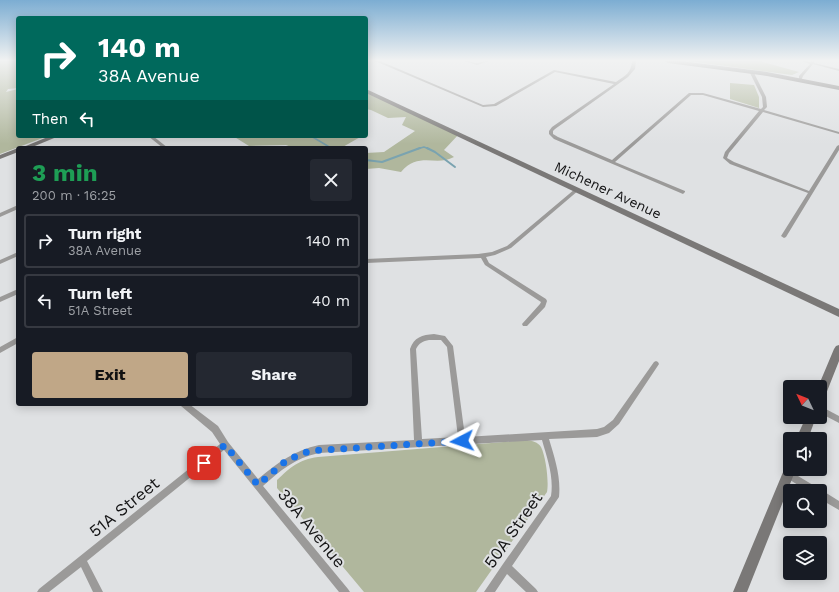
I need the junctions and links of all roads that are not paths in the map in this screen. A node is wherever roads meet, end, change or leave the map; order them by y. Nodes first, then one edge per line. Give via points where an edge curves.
1 (440, 89) edge
2 (523, 89) edge
3 (608, 89) edge
4 (760, 89) edge
5 (368, 92) edge
6 (763, 111) junction
7 (839, 133) edge
8 (51, 138) edge
9 (153, 138) edge
10 (29, 146) edge
11 (163, 146) edge
12 (839, 146) edge
13 (16, 151) edge
14 (0, 157) edge
15 (612, 162) junction
16 (577, 190) junction
17 (683, 192) dead end
18 (811, 193) junction
19 (16, 208) edge
20 (0, 215) edge
21 (784, 236) dead end
22 (16, 255) edge
23 (482, 256) junction
24 (368, 261) edge
25 (0, 262) edge
26 (16, 292) edge
27 (0, 300) edge
28 (839, 313) edge
29 (525, 324) dead end
30 (16, 341) edge
31 (839, 349) edge
32 (0, 350) edge
33 (656, 364) dead end
34 (826, 380) edge
35 (186, 406) edge
36 (827, 413) edge
37 (839, 420) edge
38 (545, 437) junction
39 (462, 441) junction
40 (418, 444) junction
41 (225, 445) junction
42 (787, 476) edge
43 (796, 476) edge
44 (806, 484) edge
45 (258, 485) junction
46 (827, 498) edge
47 (839, 506) edge
48 (82, 560) junction
49 (506, 567) junction
50 (42, 592) edge
51 (98, 592) edge
52 (345, 592) edge
53 (489, 592) edge
54 (533, 592) edge
55 (740, 592) edge

1 - 2 street via 487,107
3 - 15 street via 550,132 556,138
4 - 6 street via 766,104
5 - 16 street, Michener Avenue
6 - 7 street
6 - 15 street via 703,94 691,94
6 - 18 street via 725,158
8 - 10 street
9 - 11 street
12 - 18 street
13 - 14 street
15 - 17 street
16 - 23 street via 509,247
16 - 28 street, Michener Avenue
18 - 21 street
19 - 20 street
22 - 25 street
23 - 24 street
23 - 29 street via 487,264 544,301 544,305
26 - 27 street
30 - 32 street
31 - 34 street
33 - 38 street via 616,422 606,430
35 - 41 street, 38A Avenue via 215,429
36 - 37 street
38 - 39 street
38 - 49 street, 50A Street via 556,479 555,497
39 - 40 street
39 - 40 street via 450,346 443,338 424,338 417,342 413,349
40 - 45 street via 309,451 287,460
41 - 45 street, 38A Avenue
41 - 48 street, 51A Street
42 - 55 street
43 - 44 street
45 - 52 street, 38A Avenue
46 - 47 street
48 - 50 street, 51A Street
48 - 51 street
49 - 53 street, 50A Street
49 - 54 street

